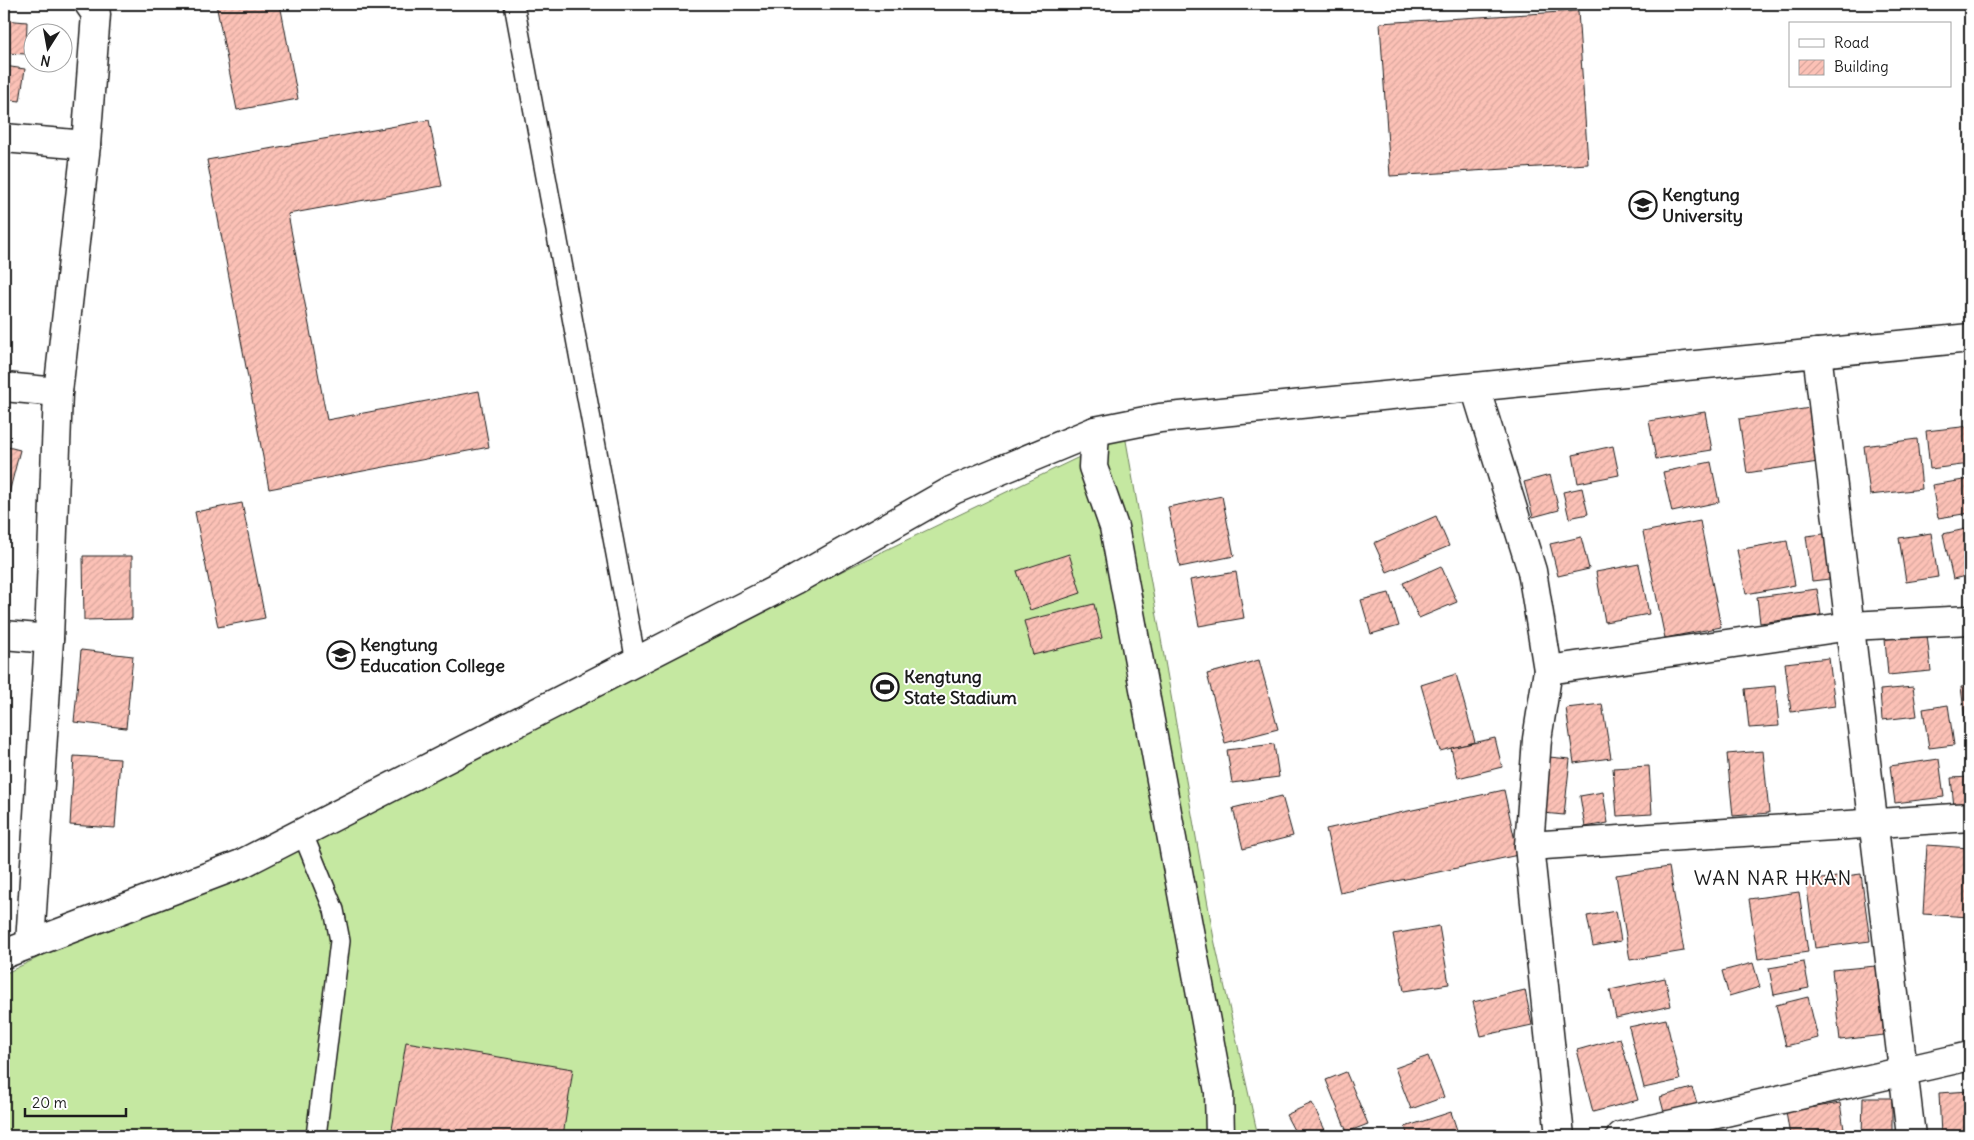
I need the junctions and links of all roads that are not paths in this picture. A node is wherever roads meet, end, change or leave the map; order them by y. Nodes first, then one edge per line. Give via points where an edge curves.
1 (89, 4) edge
2 (514, 4) edge
3 (4, 138) edge
4 (86, 145) junction
5 (1970, 338) edge
6 (1818, 353) junction
7 (4, 387) edge
8 (1475, 387) junction
9 (58, 392) junction
10 (1095, 431) junction
11 (1970, 620) edge
12 (1850, 626) junction
13 (4, 635) edge
14 (49, 639) junction
15 (636, 662) junction
16 (1548, 670) junction
17 (1970, 817) edge
18 (1874, 823) junction
19 (302, 832) junction
20 (1529, 846) junction
21 (30, 944) junction
22 (4, 954) edge
23 (1970, 1056) edge
24 (1903, 1071) junction
25 (316, 1136) edge
26 (1220, 1136) edge
27 (1560, 1136) edge
28 (1621, 1136) edge
29 (1911, 1136) edge

1 - 4 main road via 96,14
2 - 15 lane
3 - 4 main road
4 - 9 main road
5 - 6 main road
6 - 8 main road
6 - 12 main road
7 - 9 main road
8 - 10 main road via 1160,418
8 - 16 main road via 1532,571
9 - 14 main road
10 - 15 main road via 953,490 796,580
10 - 26 main road via 1092,467 1116,536 1219,1092
11 - 12 main road
12 - 16 main road
12 - 18 main road
13 - 14 main road
14 - 21 main road
15 - 19 main road
16 - 20 main road via 1536,739
17 - 18 main road
18 - 20 main road
18 - 24 main road
19 - 21 main road via 241,864
19 - 25 lane via 334,910 340,940
20 - 27 main road
21 - 22 main road
23 - 24 main road
24 - 28 main road
24 - 29 main road

